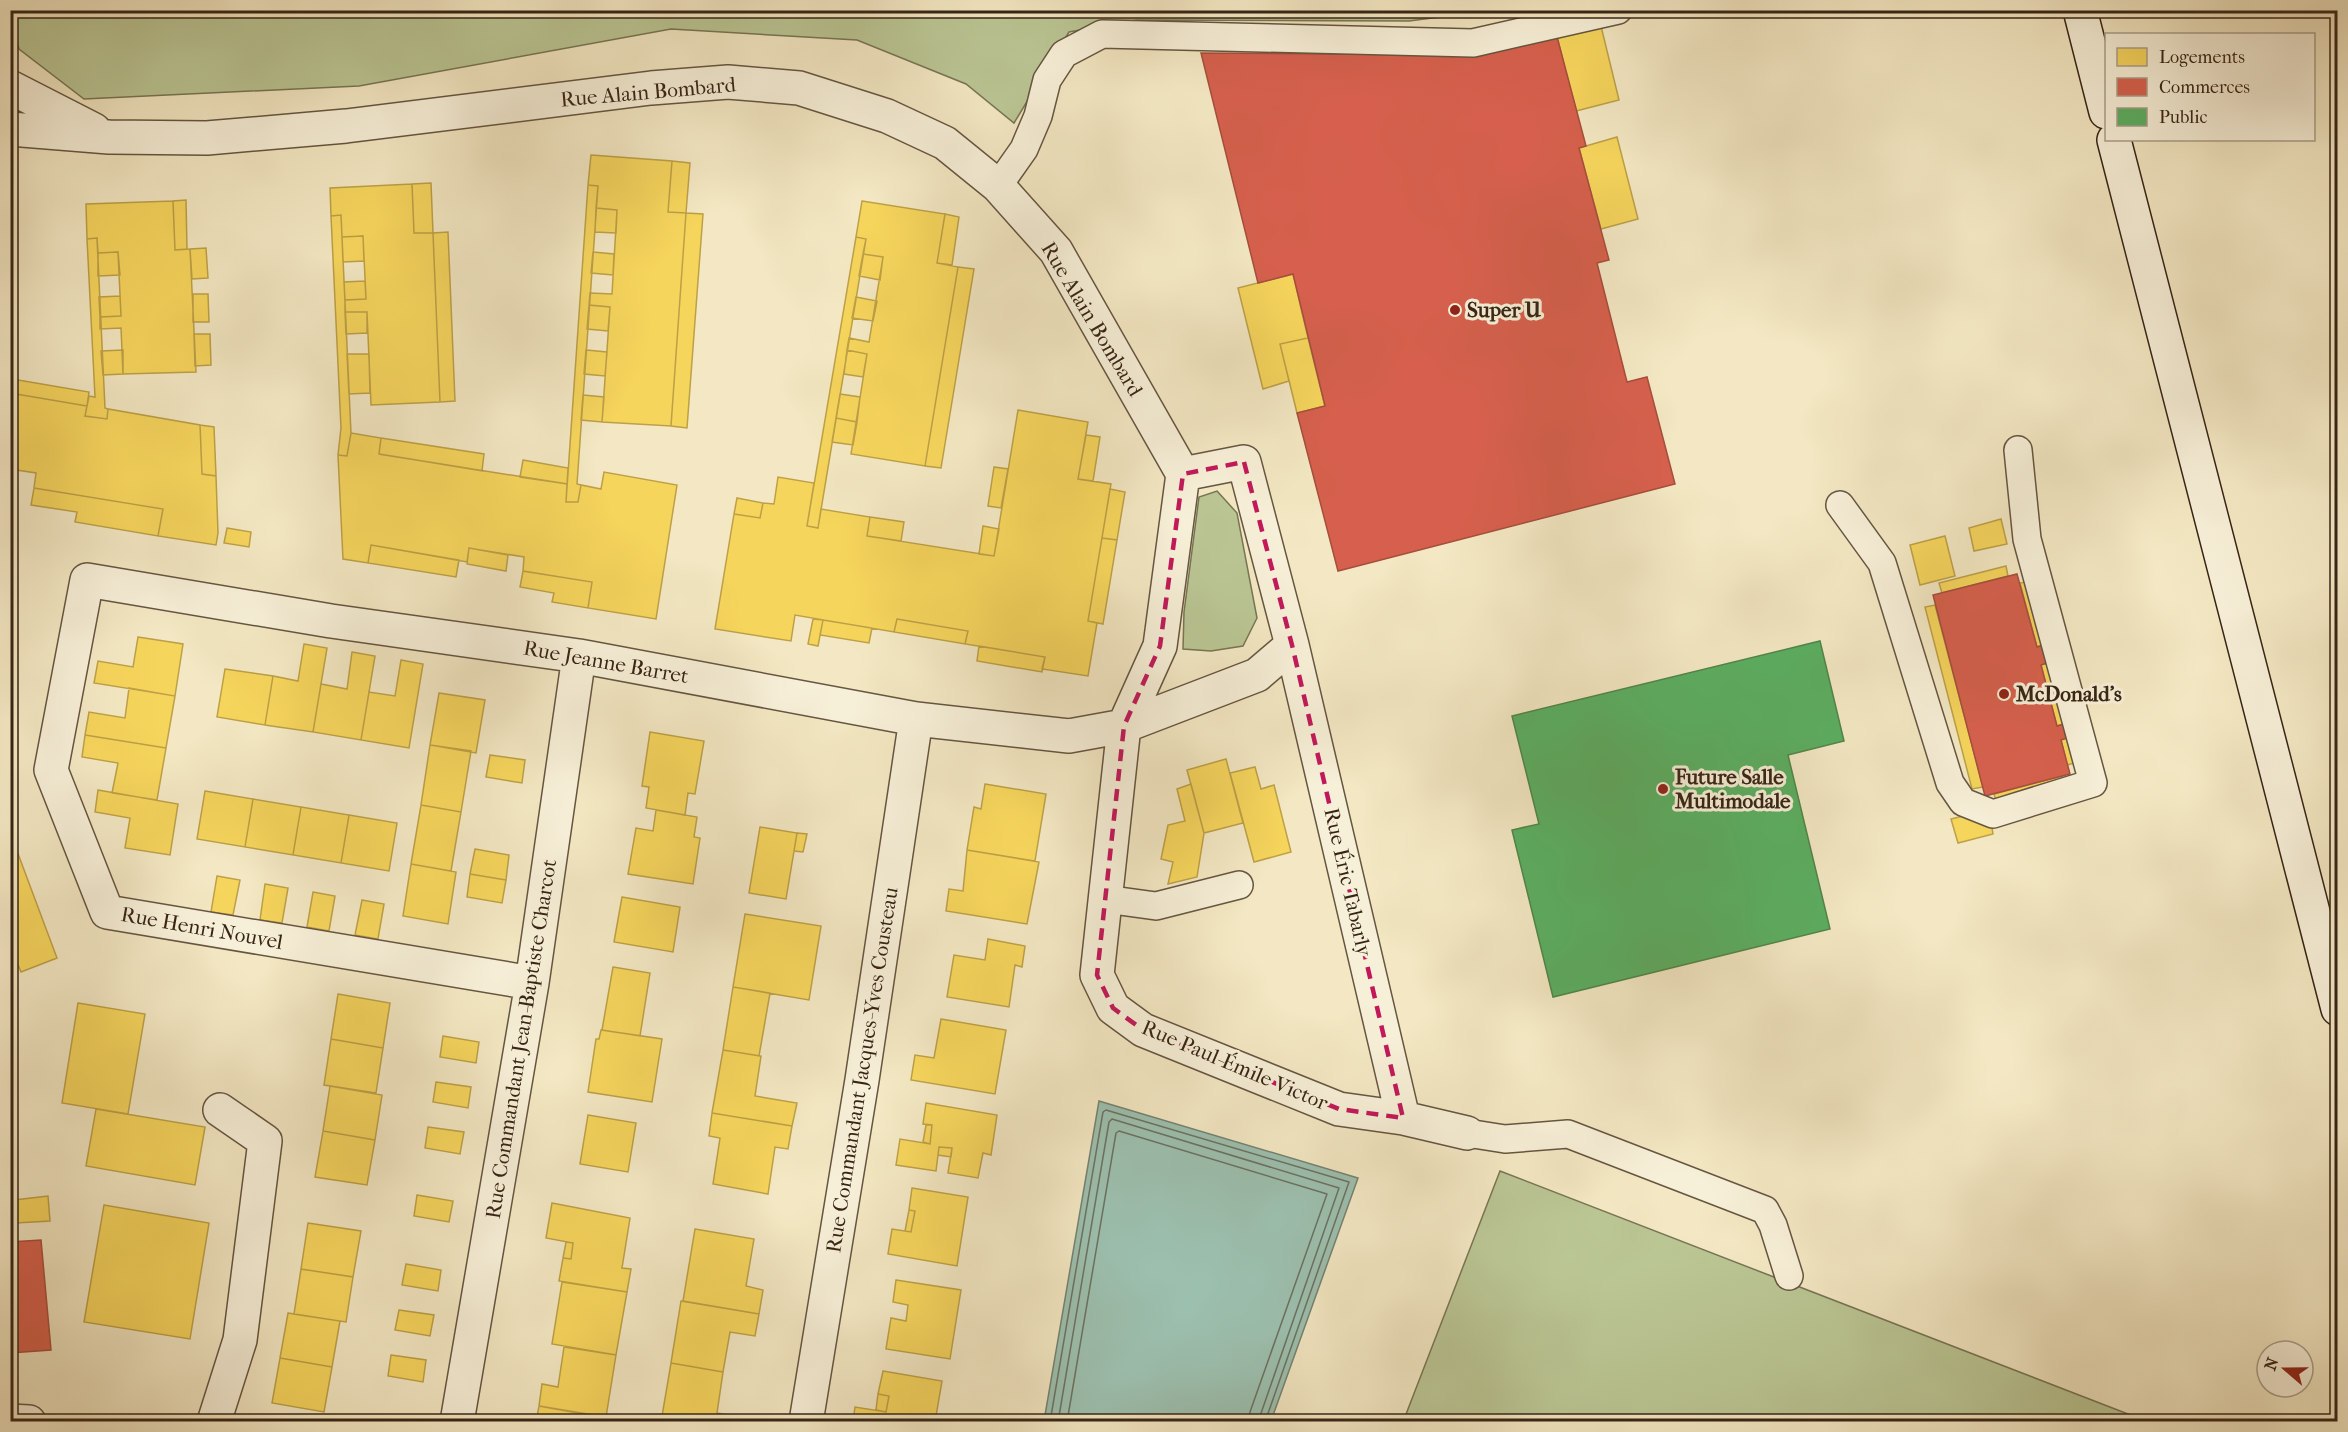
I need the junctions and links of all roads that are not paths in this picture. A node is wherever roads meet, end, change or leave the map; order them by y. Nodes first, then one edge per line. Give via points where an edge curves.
1 (1618, 10) edge
2 (2080, 10) edge
3 (10, 87) edge
4 (2105, 108) edge
5 (10, 129) edge
6 (109, 137) junction
7 (2114, 141) edge
8 (998, 186) junction
9 (2018, 450) dead end
10 (1183, 474) junction
11 (1840, 505) dead end
12 (87, 580) joint
13 (1292, 645) junction
14 (579, 656) junction
15 (916, 719) junction
16 (1124, 726) junction
17 (1239, 885) dead end
18 (1105, 899) junction
19 (532, 982) junction
20 (2337, 1009) edge
21 (220, 1110) dead end
22 (1403, 1118) junction
23 (1467, 1133) joint
24 (1789, 1276) dead end
25 (10, 1421) edge
26 (29, 1422) edge
27 (214, 1422) edge
28 (457, 1422) edge
29 (806, 1422) edge

1 - 8 lane via 1473,43 1102,34 1064,54 1047,80 1024,149
2 - 4 street
3 - 6 street, Rue Alain Bombard
5 - 6 street, Rue Alain Bombard
6 - 8 street, Rue Alain Bombard via 207,138 335,127 728,82 799,88 887,116 945,143
7 - 20 street
8 - 10 street, Rue Alain Bombard via 1056,251
9 - 11 lane via 2027,539 2093,783 1993,814 1963,802 1950,783 1882,563
10 - 13 street, Rue Éric Tabarly via 1244,462
10 - 16 street, Rue Paul-Émile Victor via 1160,646
12 - 14 street, Rue Jeanne Barret via 319,619
12 - 19 street, Rue Henri Nouvel via 51,770 107,912
13 - 16 street, Rue Jeanne Barret via 1257,675
13 - 22 street, Rue Éric Tabarly
14 - 15 street, Rue Jeanne Barret
14 - 19 street, Rue Commandant Jean-Baptiste Charcot
15 - 16 street, Rue Jeanne Barret via 1069,736
15 - 29 street, Rue Commandant Jacques-Yves Cousteau
16 - 18 street, Rue Paul-Émile Victor
17 - 18 lane via 1156,906
18 - 22 street, Rue Paul-Émile Victor via 1097,975 1113,1008 1143,1030 1339,1109
19 - 28 street, Rue Commandant Jean-Baptiste Charcot
21 - 27 street via 265,1141 240,1340
22 - 23 street, Rue Paul-Émile Victor
23 - 24 lane via 1505,1139 1568,1134 1765,1210
25 - 26 street

